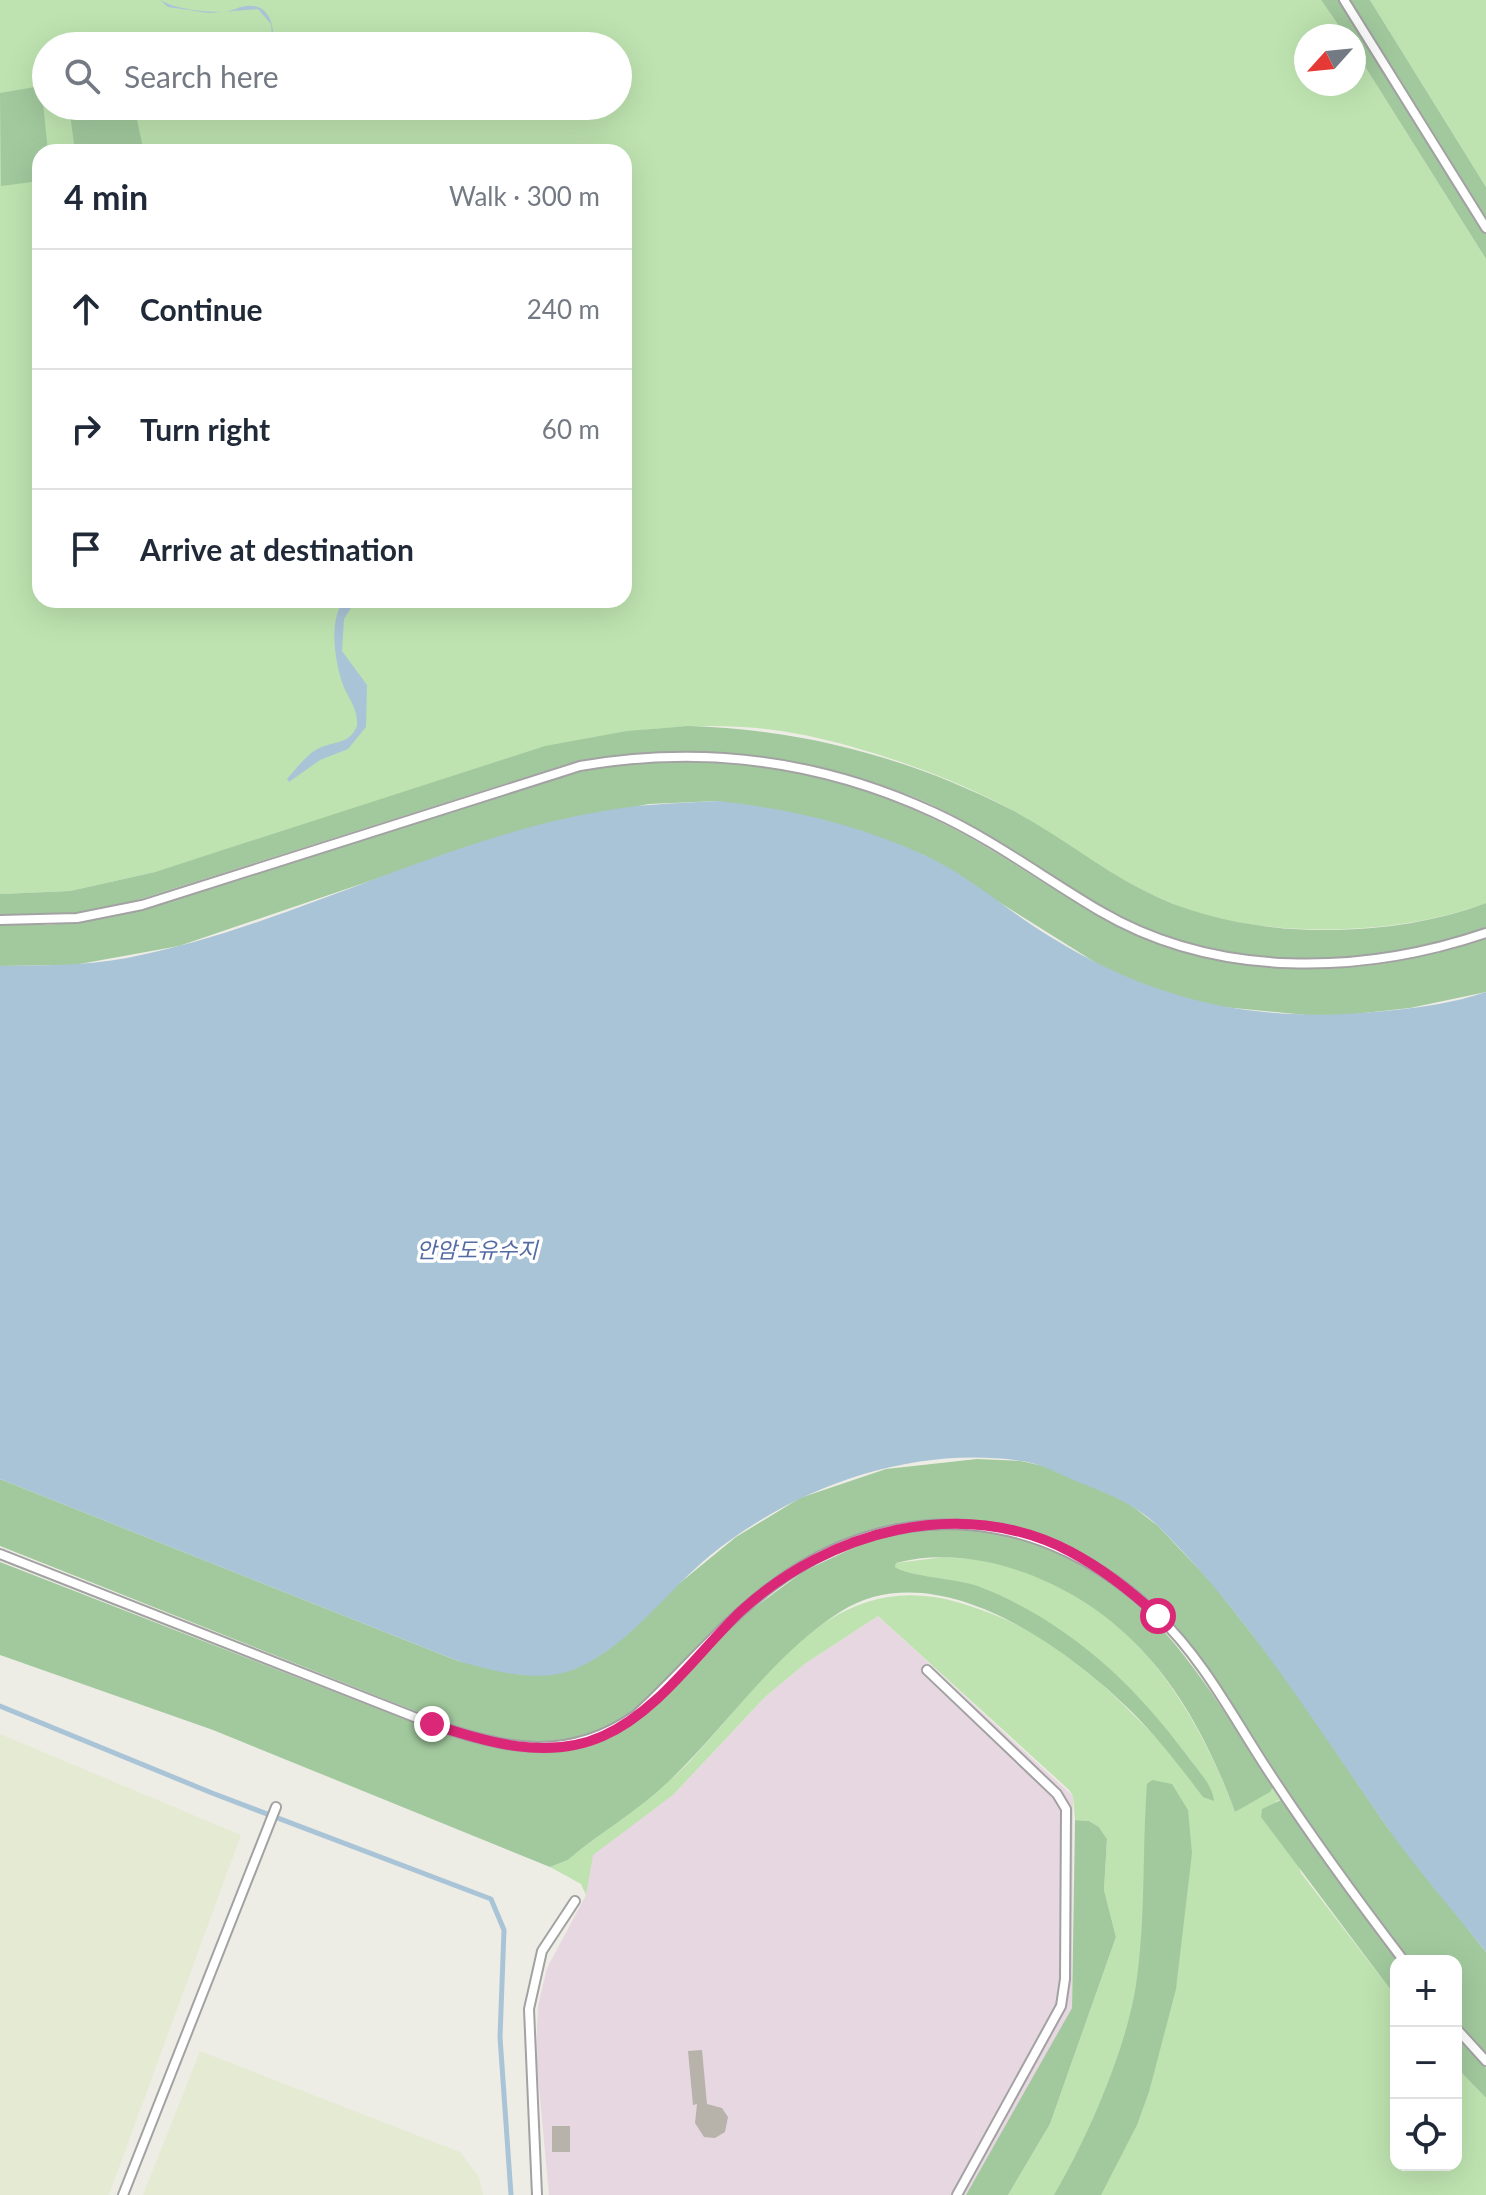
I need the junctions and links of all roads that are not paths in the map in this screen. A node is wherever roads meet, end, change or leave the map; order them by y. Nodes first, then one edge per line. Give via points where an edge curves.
1 (1344, 0) edge
2 (1486, 228) edge
3 (0, 920) edge
4 (1486, 933) edge
5 (0, 1554) edge
6 (927, 1670) dead end
7 (276, 1807) dead end
8 (575, 1901) dead end
9 (1400, 1955) edge
10 (1462, 2035) edge
11 (1486, 2061) edge
12 (123, 2195) edge
13 (537, 2195) edge
14 (957, 2195) edge

1 - 2 lane
3 - 4 lane via 77,918 142,905 580,766 724,756 803,767 903,799 961,826 1102,912 1148,933 1242,960 1318,964 1390,958
5 - 9 lane via 432,1724 480,1740 553,1748 601,1737 626,1723 773,1585 842,1547 932,1524 1017,1531 1071,1551 1102,1571 1133,1593 1180,1640 1304,1825
6 - 14 lane via 1057,1794 1066,1809 1061,2006
7 - 12 lane
8 - 13 lane via 542,1951 531,1996 528,2050
10 - 11 lane

